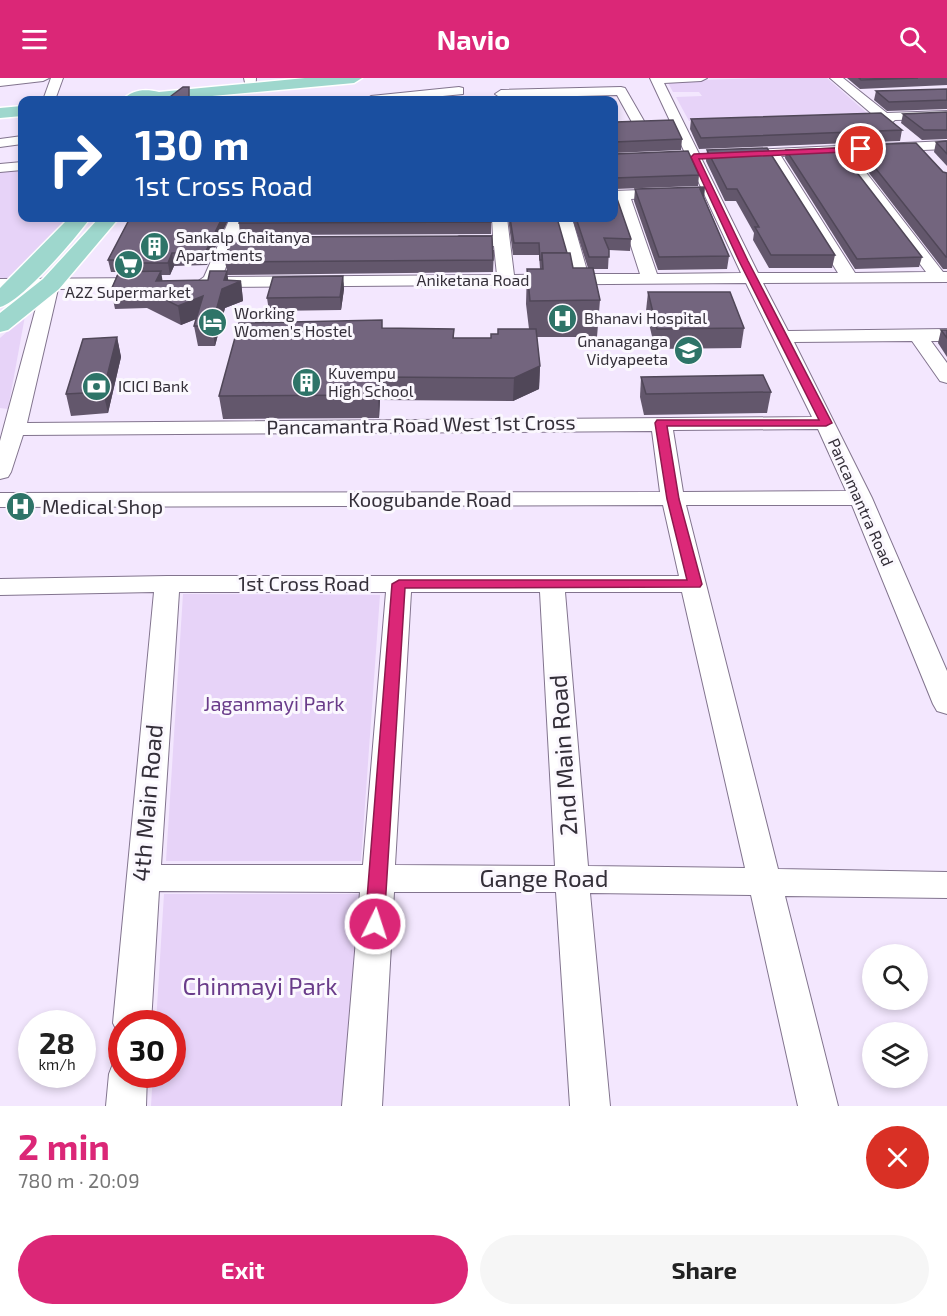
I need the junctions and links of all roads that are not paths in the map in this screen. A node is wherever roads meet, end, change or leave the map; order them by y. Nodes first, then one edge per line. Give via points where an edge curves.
1 (43, 78) edge
2 (57, 78) edge
3 (139, 78) edge
4 (159, 78) edge
5 (354, 78) edge
6 (455, 78) edge
7 (618, 78) edge
8 (701, 78) edge
9 (836, 78) edge
10 (336, 79) edge
11 (657, 79) edge
12 (495, 81) dead end
13 (0, 82) edge
14 (250, 84) edge
15 (621, 91) junction
16 (880, 94) edge
17 (857, 95) junction
18 (50, 96) edge
19 (131, 96) edge
20 (159, 96) edge
21 (196, 96) edge
22 (460, 96) edge
23 (502, 96) edge
24 (522, 96) edge
25 (618, 108) edge
26 (630, 108) junction
27 (18, 113) edge
28 (0, 115) edge
29 (947, 115) edge
30 (884, 117) junction
31 (838, 118) edge
32 (653, 124) junction
33 (18, 141) edge
34 (0, 143) edge
35 (947, 146) edge
36 (919, 147) junction
37 (842, 150) junction
38 (772, 153) junction
39 (728, 155) edge
40 (694, 160) junction
41 (933, 162) edge
42 (18, 166) edge
43 (0, 168) edge
44 (679, 172) edge
45 (699, 192) junction
46 (618, 195) edge
47 (76, 222) edge
48 (106, 222) edge
49 (236, 222) edge
50 (499, 222) edge
51 (565, 222) edge
52 (441, 241) edge
53 (501, 241) junction
54 (849, 277) junction
55 (943, 277) edge
56 (650, 279) junction
57 (752, 279) junction
58 (507, 280) junction
59 (581, 280) junction
60 (189, 282) edge
61 (211, 282) junction
62 (166, 283) edge
63 (10, 284) edge
64 (51, 285) junction
65 (0, 300) edge
66 (0, 326) edge
67 (918, 335) junction
68 (947, 335) edge
69 (782, 337) junction
70 (947, 377) edge
71 (11, 422) edge
72 (661, 423) junction
73 (826, 423) junction
74 (0, 472) edge
75 (861, 498) junction
76 (673, 499) junction
77 (0, 500) edge
78 (167, 584) junction
79 (399, 584) junction
80 (552, 584) junction
81 (695, 584) junction
82 (0, 587) edge
83 (947, 704) edge
84 (142, 878) junction
85 (378, 879) junction
86 (572, 879) junction
87 (765, 883) junction
88 (947, 885) edge
89 (133, 1010) edge
90 (127, 1088) edge
91 (126, 1106) edge
92 (362, 1106) edge
93 (590, 1106) edge
94 (818, 1106) edge

1 - 13 street
2 - 18 street
3 - 19 main road
4 - 20 main road
5 - 10 main road
6 - 22 street
7 - 15 street via 624,85
8 - 11 street
9 - 17 street
10 - 14 main road
11 - 32 street, Pancamantra Road
12 - 23 street
14 - 21 main road via 233,94
15 - 24 street
15 - 26 street
16 - 17 street
17 - 30 street
25 - 26 street
26 - 32 street
27 - 28 main road
29 - 30 street
30 - 31 street
30 - 36 street
32 - 40 street, Pancamantra Road
33 - 34 street
35 - 36 street
36 - 37 street
36 - 41 street
37 - 38 street
37 - 55 street
38 - 39 street
38 - 54 street
40 - 44 street
40 - 45 street, Pancamantra Road
42 - 43 street
45 - 46 street
45 - 57 street, Pancamantra Road
46 - 56 street
47 - 63 main road
48 - 64 main road
49 - 61 street via 233,242
50 - 53 street
51 - 59 street
52 - 53 street
53 - 58 street
54 - 55 street, Aniketana Road
54 - 57 street, Aniketana Road
56 - 57 street, Aniketana Road
56 - 59 street, Aniketana Road
57 - 69 street, Pancamantra Road
58 - 59 street, Aniketana Road
58 - 61 street, Aniketana Road
60 - 61 street, Aniketana Road
62 - 64 street
63 - 64 street
63 - 65 main road
64 - 66 main road
64 - 71 street
67 - 68 street
67 - 69 street
67 - 70 street
69 - 73 street, Pancamantra Road
71 - 72 street, Pancamantra Road West 1st Cross
71 - 74 street
72 - 73 street, Pancamantra Road West 1st Cross
72 - 76 street
73 - 75 street, Pancamantra Road
75 - 76 street, Koogubande Road
75 - 83 street, Pancamantra Road
76 - 77 street, Koogubande Road
76 - 81 street
78 - 79 street, 1st Cross Road
78 - 82 street, 1st Cross Road
78 - 84 street, 4th Main Road
79 - 80 street, 1st Cross Road
79 - 85 street
80 - 81 street, 1st Cross Road
80 - 86 street, 2nd Main Road
81 - 87 street
84 - 85 street, Gange Road
84 - 89 street, 4th Main Road
85 - 86 street, Gange Road
85 - 92 street
86 - 87 street, Gange Road
86 - 93 street, 2nd Main Road
87 - 88 street, Gange Road
87 - 94 street
90 - 91 street

